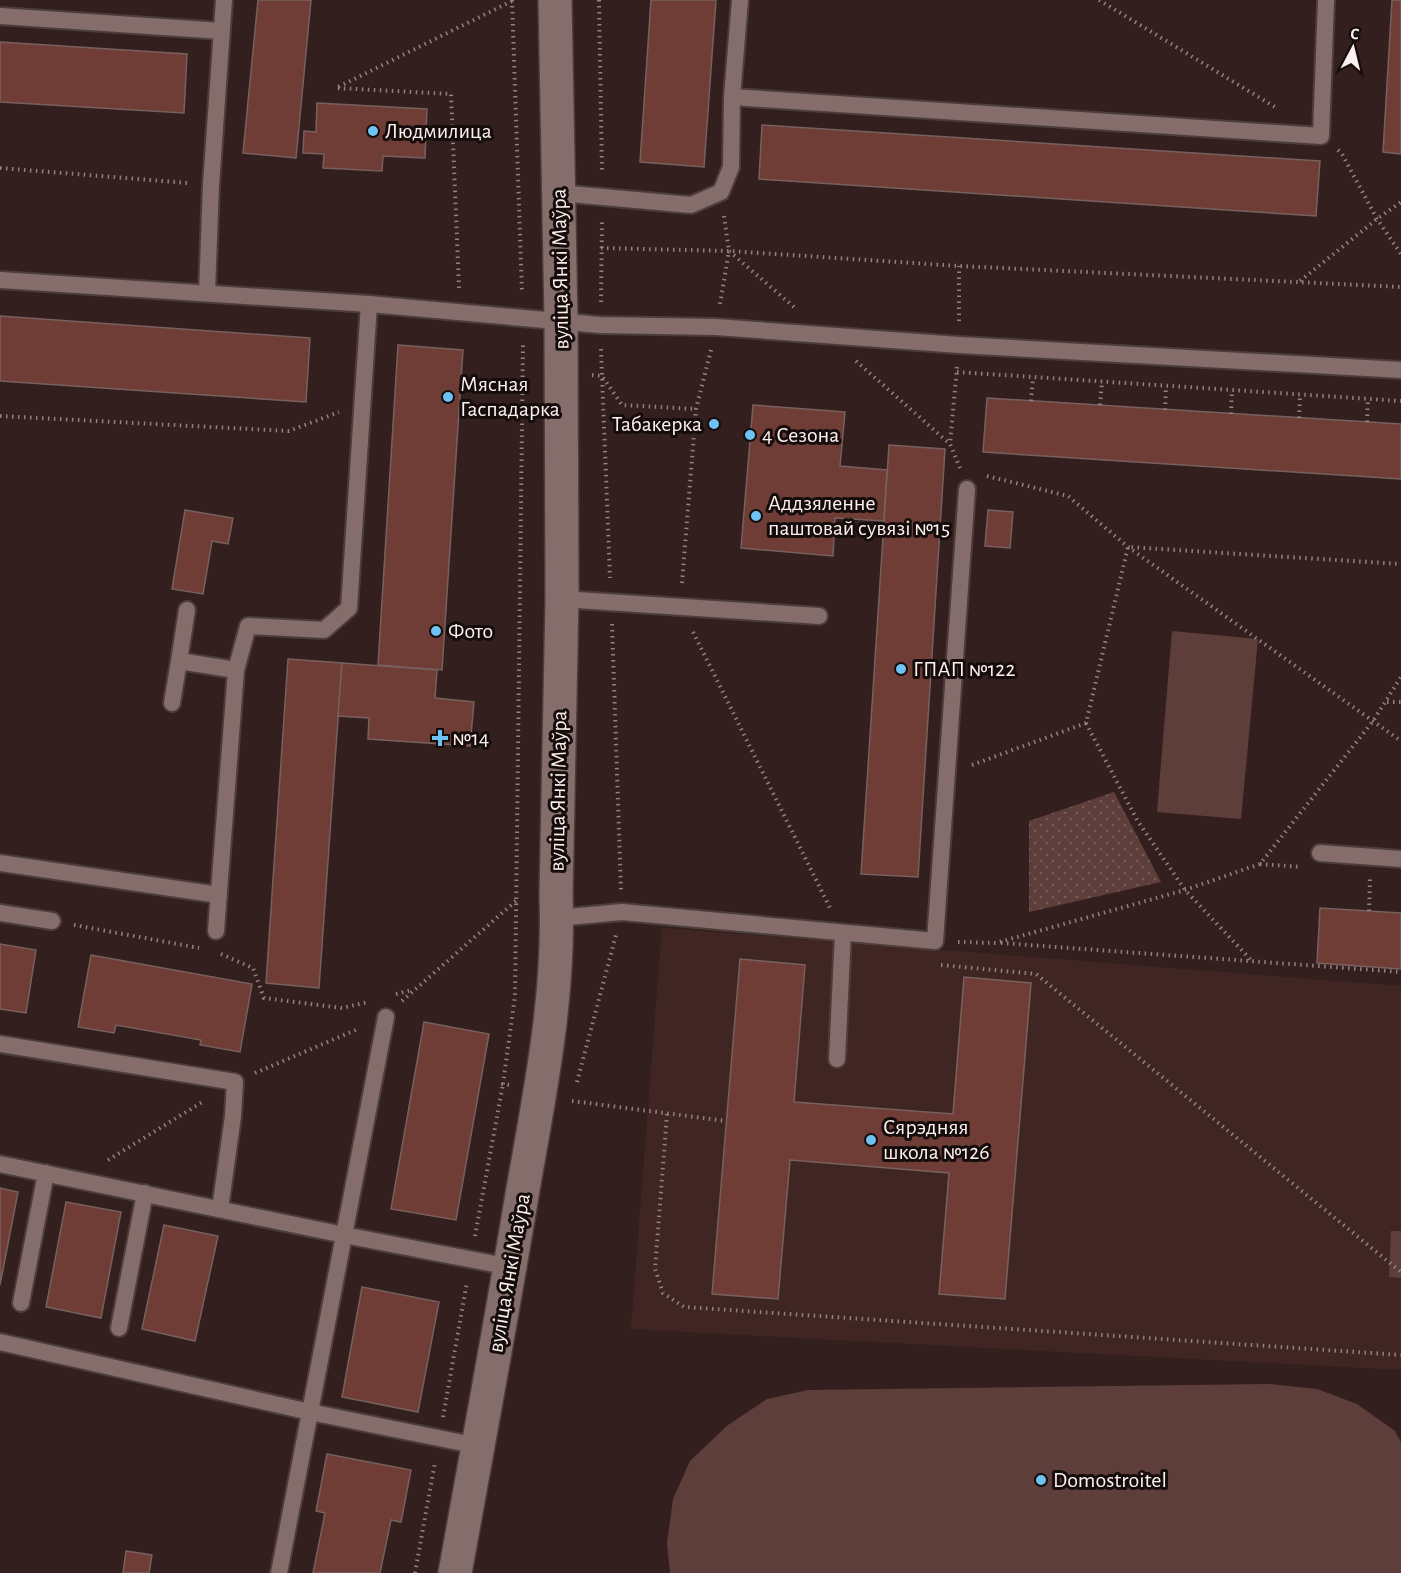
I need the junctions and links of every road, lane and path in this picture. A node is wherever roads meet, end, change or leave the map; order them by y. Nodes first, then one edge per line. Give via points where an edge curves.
1 (224, 0) edge
2 (512, 0) edge
3 (555, 0) edge
4 (740, 0) edge
5 (1326, 0) edge
6 (0, 16) edge
7 (222, 31) junction
8 (732, 97) junction
9 (0, 168) edge
10 (211, 185) junction
11 (721, 192) junction
12 (559, 194) junction
13 (1401, 202) edge
14 (602, 248) dead end
15 (729, 251) junction
16 (959, 266) junction
17 (0, 280) edge
18 (1299, 282) junction
19 (1401, 288) edge
20 (207, 293) junction
21 (369, 304) junction
22 (460, 313) junction
23 (523, 318) junction
24 (561, 321) junction
25 (716, 327) junction
26 (826, 335) junction
27 (959, 345) junction
28 (1401, 370) edge
29 (957, 372) junction
30 (602, 376) dead end
31 (1033, 377) junction
32 (1102, 381) junction
33 (1166, 386) junction
34 (1232, 390) junction
35 (1300, 395) junction
36 (1368, 399) junction
37 (1031, 401) dead end
38 (1401, 401) edge
39 (362, 403) junction
40 (1100, 405) dead end
41 (696, 409) junction
42 (1165, 410) dead end
43 (1231, 414) dead end
44 (0, 416) edge
45 (1299, 418) dead end
46 (1367, 422) dead end
47 (950, 444) junction
48 (960, 469) dead end
49 (981, 474) dead end
50 (967, 489) dead end
51 (1128, 547) junction
52 (1401, 564) edge
53 (562, 598) junction
54 (680, 606) junction
55 (187, 610) dead end
56 (819, 616) dead end
57 (179, 661) junction
58 (236, 670) junction
59 (1401, 677) edge
60 (1386, 702) junction
61 (1401, 702) edge
62 (172, 703) dead end
63 (1373, 721) junction
64 (1086, 723) junction
65 (1401, 741) edge
66 (946, 774) junction
67 (1320, 853) dead end
68 (1401, 859) edge
69 (0, 864) edge
70 (1371, 872) dead end
71 (1185, 890) junction
72 (219, 896) junction
73 (516, 899) junction
74 (1369, 911) dead end
75 (0, 913) edge
76 (557, 918) junction
77 (52, 921) joint
78 (216, 931) dead end
79 (843, 933) junction
80 (934, 941) junction
81 (996, 943) junction
82 (202, 949) dead end
83 (214, 951) dead end
84 (1252, 961) junction
85 (933, 964) dead end
86 (1401, 972) edge
87 (412, 990) junction
88 (392, 995) dead end
89 (515, 996) dead end
90 (372, 1000) dead end
91 (386, 1017) junction
92 (0, 1044) edge
93 (837, 1059) dead end
94 (235, 1082) junction
95 (503, 1084) dead end
96 (572, 1101) dead end
97 (667, 1114) junction
98 (726, 1121) dead end
99 (0, 1164) edge
100 (46, 1173) junction
101 (77, 1180) junction
102 (145, 1193) junction
103 (220, 1209) junction
104 (344, 1235) junction
105 (471, 1260) junction
106 (510, 1267) junction
107 (1401, 1272) edge
108 (21, 1303) dead end
109 (119, 1328) dead end
110 (0, 1342) edge
111 (1401, 1355) edge
112 (310, 1412) junction
113 (439, 1438) junction
114 (478, 1446) junction
115 (279, 1573) edge
116 (415, 1573) edge
117 (455, 1573) edge

1 - 7 lane
2 - 22 path via 336,88 451,94
2 - 23 path
3 - 12 street, вуліца Янкі Маўра
4 - 8 lane
5 - 8 lane via 1321,136
6 - 7 lane
7 - 10 lane
8 - 11 lane via 731,167
9 - 10 path
10 - 20 lane
11 - 12 lane via 691,205
11 - 15 path
12 - 24 street, вуліца Янкі Маўра
13 - 18 path
14 - 15 path
15 - 16 path
15 - 25 path
15 - 26 path
16 - 18 path
16 - 27 path
17 - 20 lane
18 - 19 path
20 - 21 lane
21 - 22 lane
21 - 39 lane
22 - 23 lane
23 - 24 lane
23 - 73 path
24 - 25 lane
24 - 53 street, вуліца Янкі Маўра
25 - 26 lane
25 - 41 path
26 - 27 lane
26 - 47 path
27 - 28 lane
27 - 29 path
29 - 31 path
29 - 47 path
30 - 41 path via 622,405
31 - 32 path
31 - 37 path
32 - 33 path
32 - 40 path
33 - 34 path
33 - 42 path
34 - 35 path
34 - 43 path
35 - 36 path
35 - 45 path
36 - 38 path
36 - 46 path
39 - 44 path via 288,430
39 - 58 lane via 349,608 324,630 248,626
41 - 54 path
47 - 48 path
49 - 51 path via 1068,496
50 - 66 lane
51 - 52 path
51 - 63 path
51 - 64 path
53 - 54 lane
53 - 76 street, вуліца Янкі Маўра
54 - 56 lane
54 - 79 path
55 - 57 lane
57 - 58 lane
57 - 62 lane
58 - 72 lane
59 - 60 path
60 - 61 path
60 - 63 path
63 - 65 path
63 - 71 path via 1260,864
64 - 66 path
64 - 71 path via 1137,820
66 - 80 lane
67 - 68 lane
69 - 72 lane
70 - 74 path
71 - 81 path
71 - 84 path
72 - 78 lane
73 - 87 path
73 - 89 path
75 - 77 lane
76 - 79 lane via 622,912
76 - 106 street, вуліца Янкі Маўра via 554,982 540,1091
77 - 82 path
79 - 80 lane
79 - 93 lane
80 - 81 path
81 - 84 path
83 - 90 path via 253,968 264,998 342,1008
84 - 86 path
85 - 107 path via 1036,974
87 - 88 path
87 - 91 path
91 - 94 path
91 - 104 lane
92 - 94 lane
94 - 101 path
94 - 103 lane
95 - 105 path
96 - 97 path
97 - 98 path
97 - 111 path via 655,1269 663,1293 684,1307
99 - 100 lane
100 - 101 lane
100 - 108 lane
101 - 102 lane
102 - 103 lane
102 - 109 lane
103 - 104 lane
104 - 105 lane
104 - 112 lane
105 - 106 lane
105 - 113 path
106 - 114 street, вуліца Янкі Маўра
110 - 112 lane
112 - 113 lane
112 - 115 lane
113 - 114 lane
113 - 116 path
114 - 117 street, вуліца Янкі Маўра

